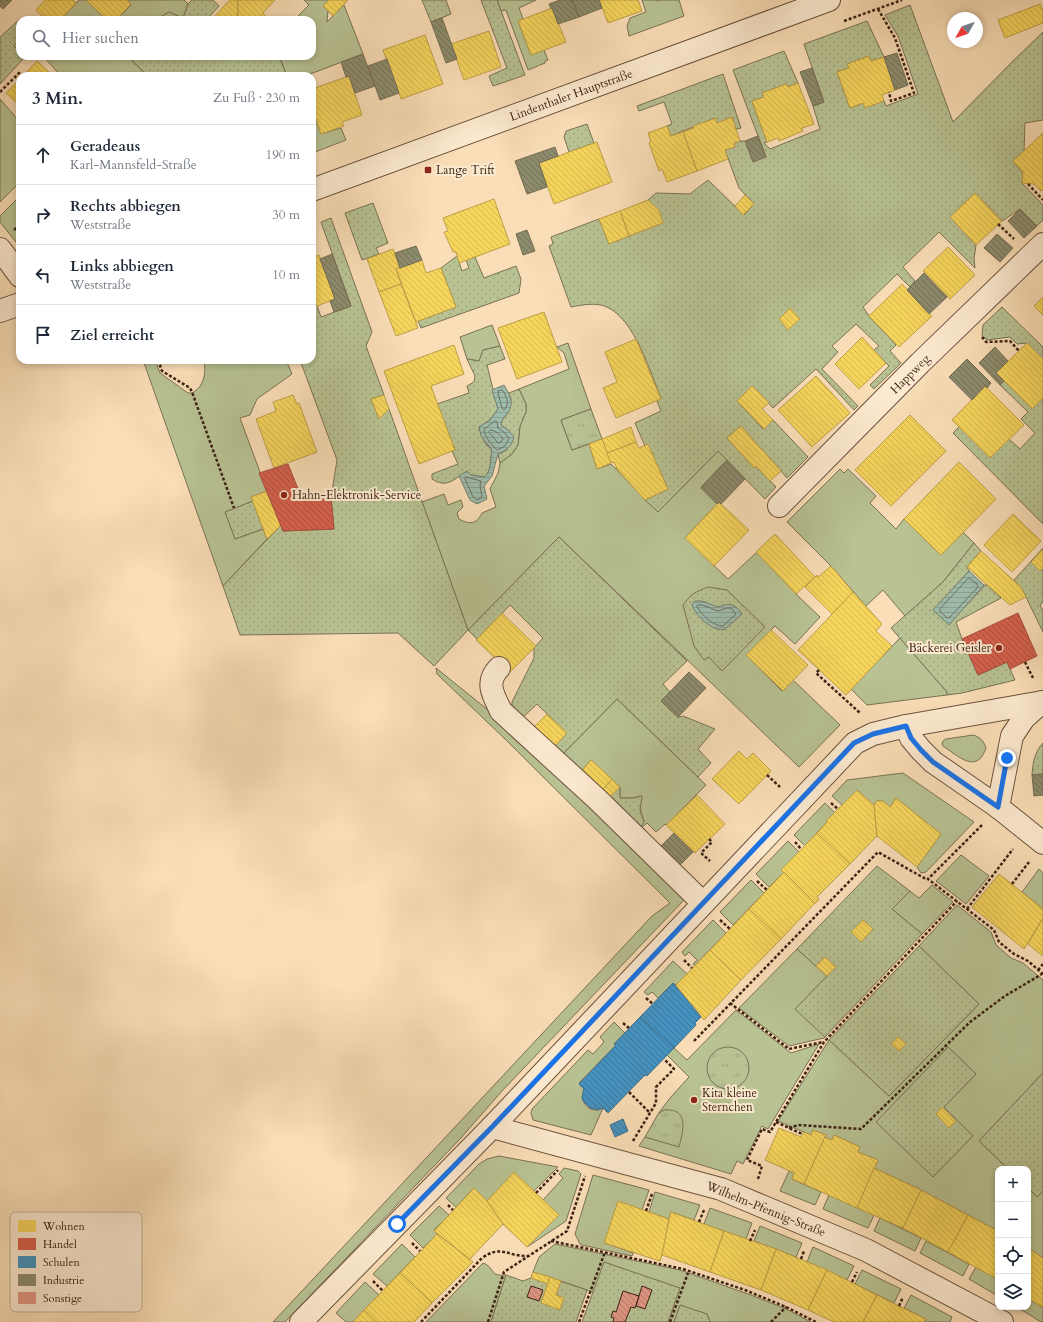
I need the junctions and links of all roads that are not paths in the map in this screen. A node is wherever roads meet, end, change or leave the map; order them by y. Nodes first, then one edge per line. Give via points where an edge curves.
1 (829, 0) edge
2 (316, 189) edge
3 (1043, 244) edge
4 (0, 249) edge
5 (16, 271) edge
6 (16, 305) edge
7 (0, 311) edge
8 (779, 506) dead end
9 (499, 668) dead end
10 (1042, 702) edge
11 (906, 726) junction
12 (998, 807) junction
13 (1037, 851) edge
14 (703, 903) junction
15 (492, 1127) junction
16 (301, 1322) edge
17 (1002, 1322) edge

1 - 2 street, Lindenthaler Hauptstraße
3 - 8 street, Happweg via 920,363
4 - 5 street
6 - 7 street
9 - 14 street via 491,679 492,692 501,711 598,800
10 - 11 street
10 - 12 street via 1024,718 1012,736
11 - 12 street via 911,738 933,762
11 - 14 street via 873,734 854,743
12 - 13 street
14 - 15 street
15 - 16 street
15 - 17 street, Wilhelm-Pfennig-Straße via 721,1189 866,1250

